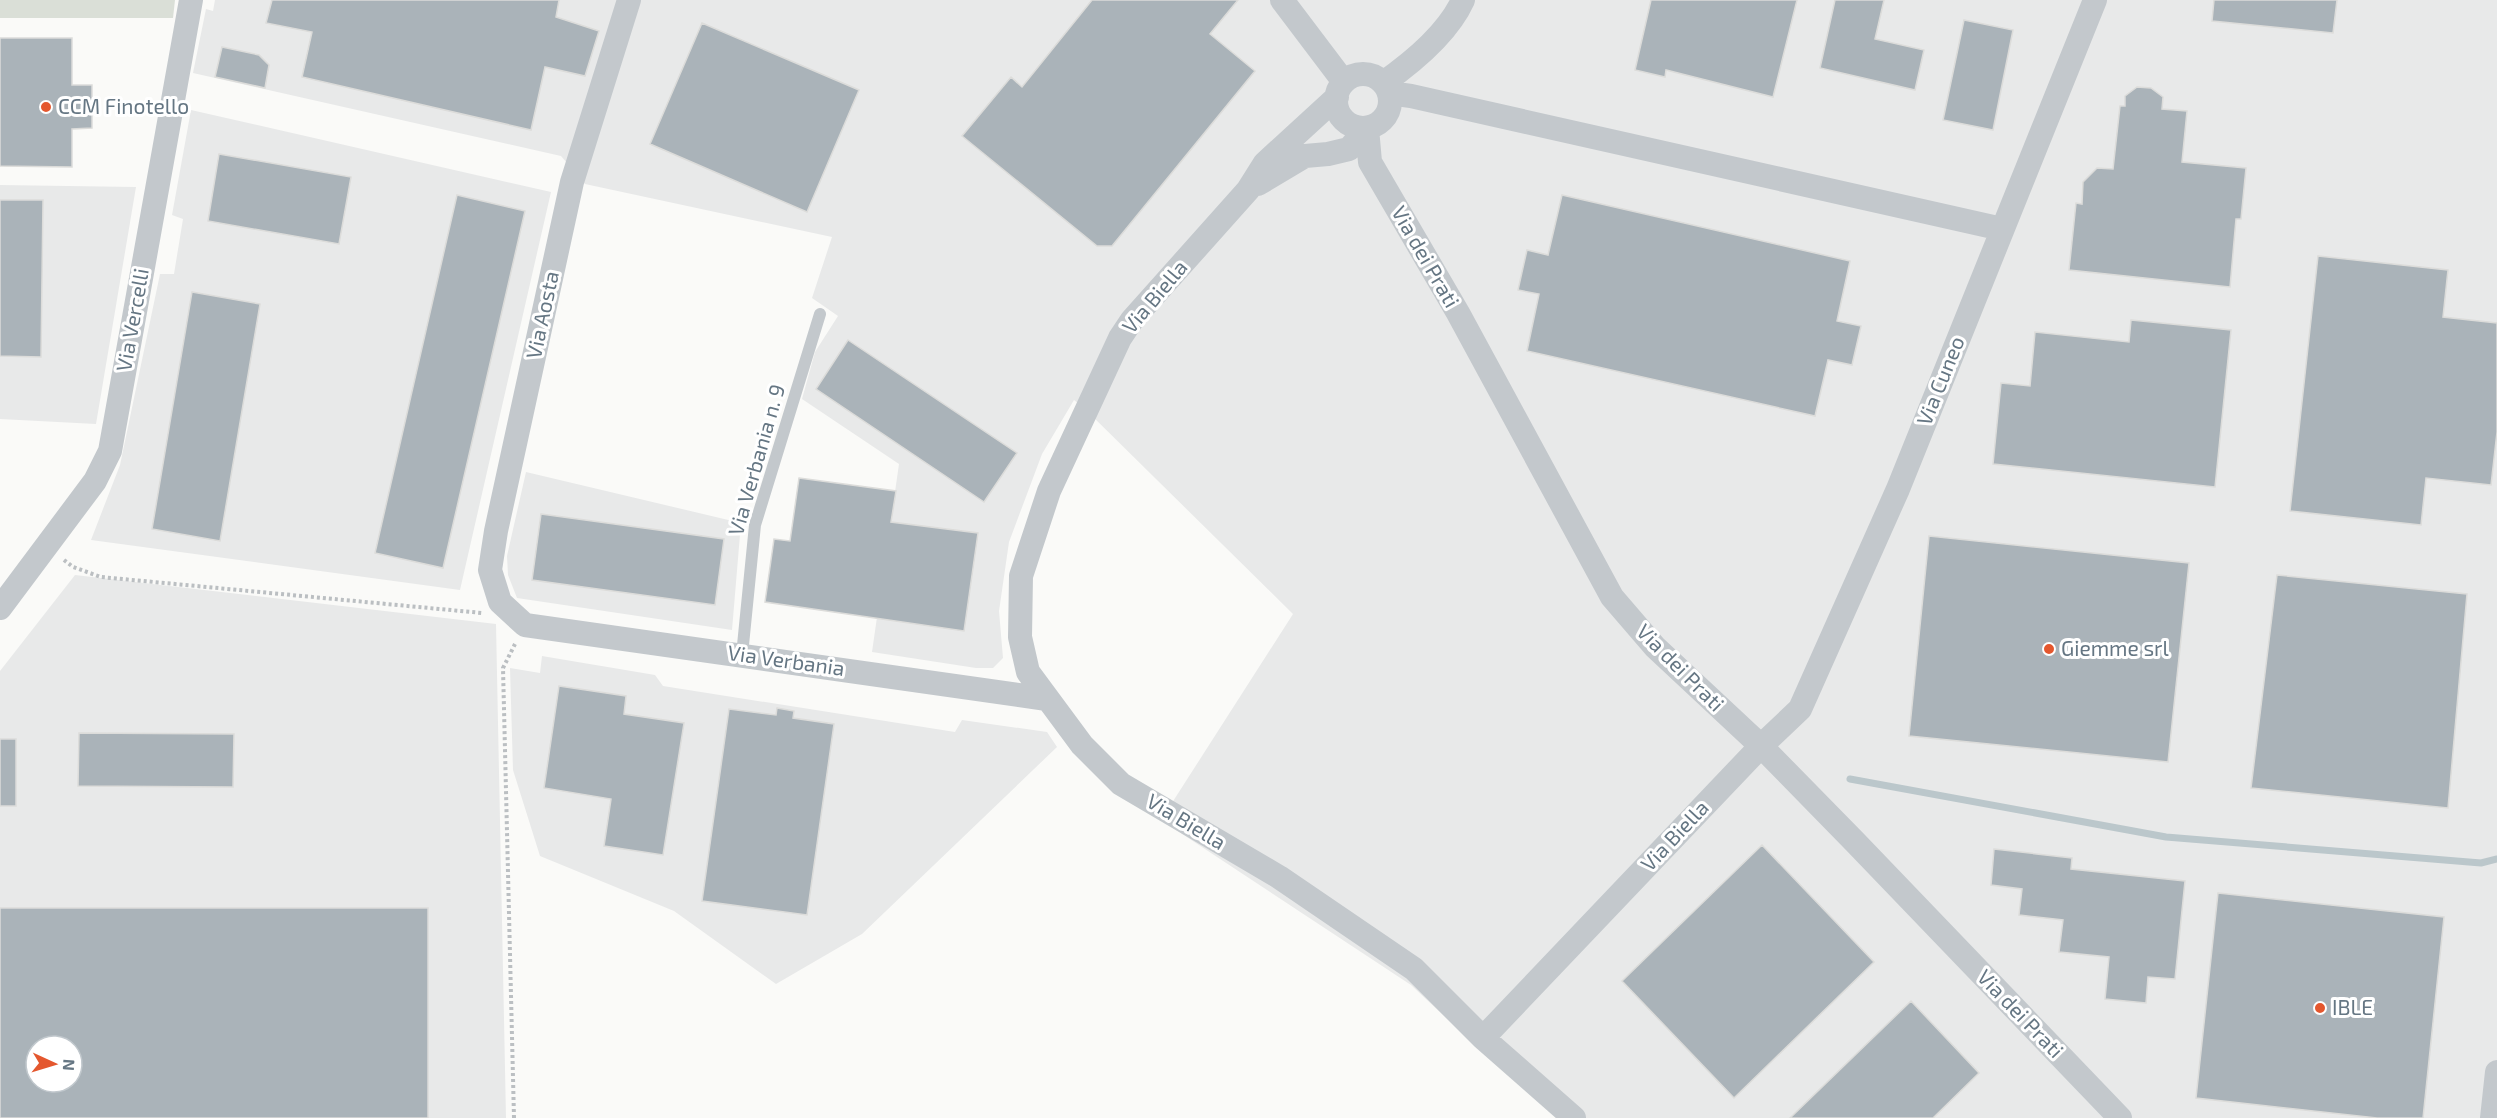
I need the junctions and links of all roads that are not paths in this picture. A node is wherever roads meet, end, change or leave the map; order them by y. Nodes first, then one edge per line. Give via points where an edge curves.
1 (191, 0) edge
2 (629, 0) edge
3 (1282, 0) edge
4 (1463, 0) edge
5 (2096, 0) edge
6 (1386, 88) junction
7 (1340, 89) junction
8 (1363, 128) junction
9 (1248, 190) junction
10 (2002, 229) junction
11 (820, 314) dead end
12 (0, 608) edge
13 (525, 625) joint
14 (742, 655) junction
15 (1047, 699) junction
16 (1761, 746) junction
17 (1483, 1038) junction
18 (2497, 1072) edge
19 (1574, 1118) edge
20 (2120, 1118) edge
21 (2492, 1118) edge

1 - 12 street, Via Vercelli via 110,451 95,481
2 - 13 street, Via Aosta via 572,182 496,531 490,570 500,602
3 - 7 street
4 - 6 street via 1455,18
5 - 10 street, Via Cuneo
6 - 7 street via 1368,75 1351,77
6 - 8 street via 1388,111 1376,125
6 - 10 street
7 - 8 street via 1339,113 1344,120
7 - 9 street, Via Biella via 1265,163
8 - 9 street, Via Biella via 1349,149 1305,156
8 - 16 street, Via dei Prati via 1370,162 1458,313 1612,597 1654,647
9 - 15 street, Via Biella via 1120,338 1048,491 1020,586 1020,637 1028,672
10 - 16 street, Via Cuneo via 1898,489 1800,709
11 - 14 lane, Via Verbania n. 9 via 755,525
13 - 14 street, Via Verbania
14 - 15 street, Via Verbania
15 - 17 street, Via Biella via 1082,745 1121,784 1279,877 1414,969
16 - 17 street, Via Biella
16 - 20 street, Via dei Prati
17 - 19 street
18 - 21 street

